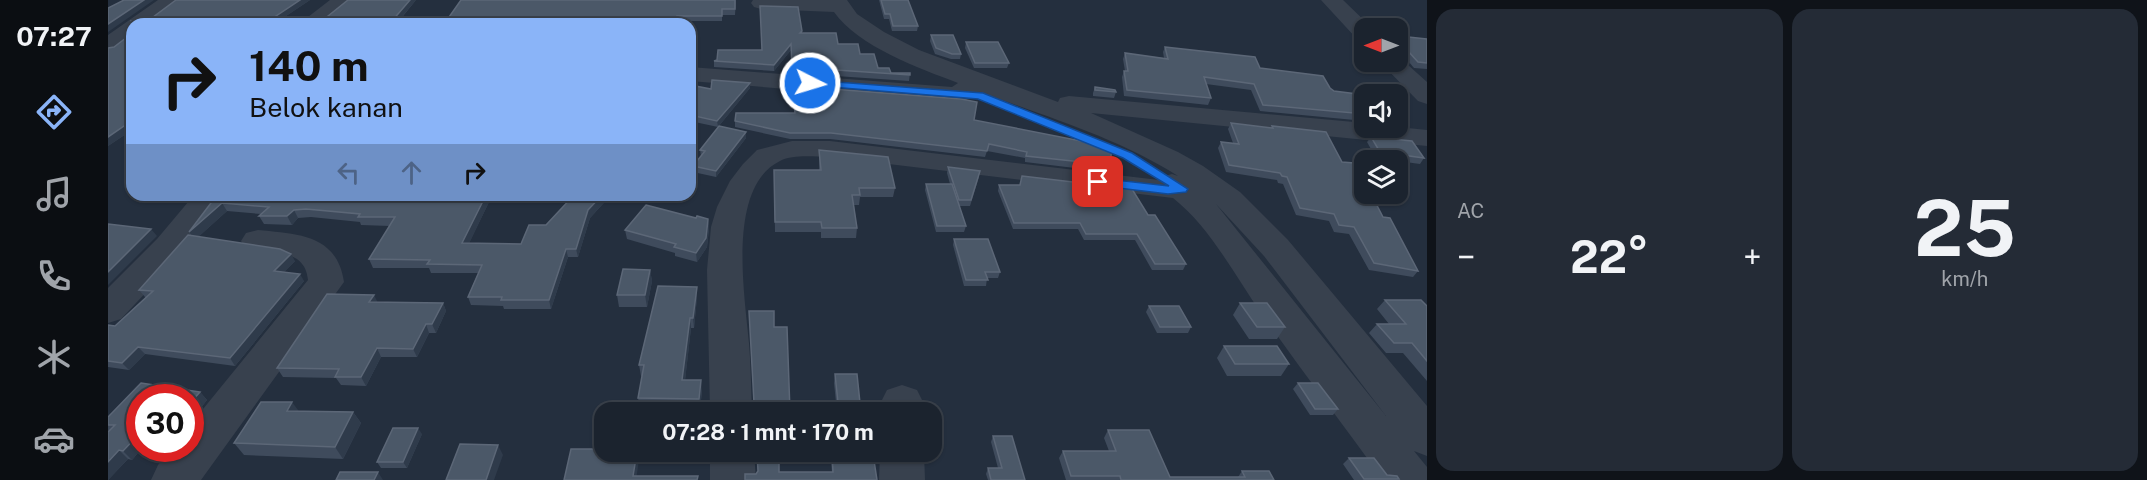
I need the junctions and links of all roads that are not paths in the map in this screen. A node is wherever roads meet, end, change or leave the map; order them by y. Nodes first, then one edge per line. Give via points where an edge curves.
1 (172, 0) edge
2 (344, 0) edge
3 (1331, 0) edge
4 (761, 3) dead end
5 (830, 4) edge
6 (146, 18) edge
7 (318, 18) edge
8 (1354, 23) edge
9 (126, 33) edge
10 (108, 47) edge
11 (126, 52) edge
12 (1402, 72) edge
13 (696, 74) edge
14 (972, 87) junction
15 (1427, 96) edge
16 (1040, 104) junction
17 (1427, 138) edge
18 (1194, 186) junction
19 (205, 201) edge
20 (258, 241) dead end
21 (108, 310) edge
22 (731, 402) edge
23 (1427, 436) edge
24 (732, 462) edge
25 (902, 462) edge
26 (174, 480) edge
27 (733, 480) edge
28 (902, 480) edge
29 (1410, 480) edge

1 - 6 street
2 - 7 street
3 - 8 street
4 - 5 street
5 - 14 street via 888,45
9 - 10 street
10 - 11 street
12 - 15 street
13 - 14 street
14 - 16 street
14 - 18 street via 982,96
16 - 17 street via 1152,110
16 - 18 street via 1148,148 1193,172
18 - 22 street via 1168,190 830,149 789,150 769,155 739,189 730,215 724,295
18 - 23 street via 1230,200 1262,231
18 - 29 street via 1261,285
19 - 21 street via 169,247
20 - 26 street via 310,249 320,258 326,282
24 - 27 street
25 - 28 street

